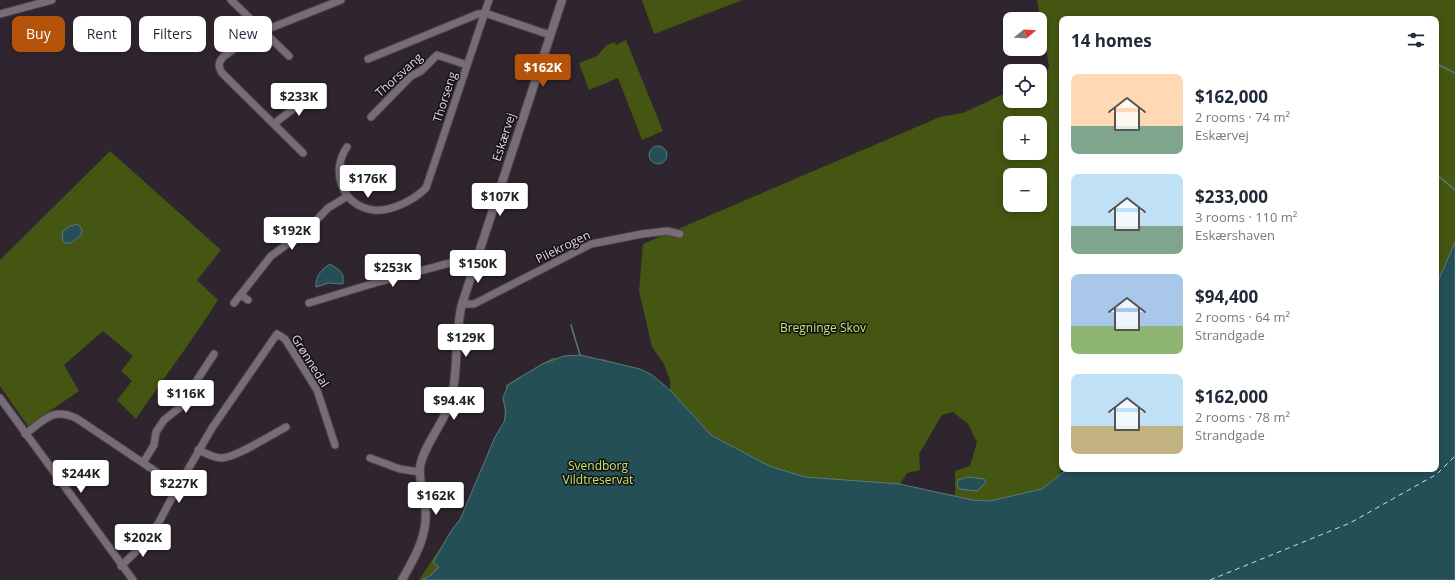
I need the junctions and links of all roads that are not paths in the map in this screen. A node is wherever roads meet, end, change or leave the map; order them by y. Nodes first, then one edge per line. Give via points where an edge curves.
1 (52, 0) edge
2 (231, 0) edge
3 (341, 0) edge
4 (489, 0) edge
5 (562, 0) edge
6 (484, 13) junction
7 (0, 14) edge
8 (248, 16) edge
9 (272, 27) edge
10 (550, 35) junction
11 (272, 40) edge
12 (230, 52) edge
13 (289, 56) dead end
14 (368, 59) dead end
15 (467, 65) junction
16 (311, 95) dead end
17 (371, 117) dead end
18 (274, 124) junction
19 (347, 146) dead end
20 (303, 152) dead end
21 (348, 196) junction
22 (680, 234) dead end
23 (476, 259) junction
24 (241, 295) junction
25 (248, 300) dead end
26 (234, 303) dead end
27 (310, 303) dead end
28 (462, 304) junction
29 (214, 354) dead end
30 (0, 398) edge
31 (286, 427) dead end
32 (25, 434) junction
33 (335, 445) dead end
34 (198, 450) junction
35 (370, 458) dead end
36 (142, 463) junction
37 (420, 472) junction
38 (178, 480) junction
39 (122, 566) junction
40 (133, 580) edge
41 (402, 580) edge

1 - 7 street
2 - 8 street
3 - 9 street
4 - 6 street, Thorseng
5 - 10 street, Eskærvej
6 - 10 street
6 - 14 street
6 - 15 street, Thorseng
10 - 23 street, Eskærvej
11 - 13 street
12 - 18 street via 219,62 218,67
15 - 17 street, Thorsvang via 437,56 421,71 411,76
15 - 21 street, Thorseng via 426,188 421,194 393,207 379,210 365,208
16 - 18 street
18 - 20 street
19 - 21 street via 341,158 339,171 341,184
21 - 24 street via 328,208 308,228 271,256
22 - 28 street, Pilekrogen via 654,232 591,244 474,304
23 - 27 street via 469,258 416,272
23 - 28 street, Eskærvej
24 - 25 street
24 - 26 street
28 - 37 street, Eskærvej via 451,400 442,423 422,458
29 - 36 street via 179,408 164,420 156,432 154,445
30 - 32 street
31 - 34 street via 233,455 222,458
32 - 36 street via 52,415 60,413 76,418
32 - 39 street
33 - 34 street, Grønnedal via 317,390 285,339 277,334
34 - 38 street, Grønnedal via 186,473
35 - 37 street via 400,469
36 - 38 street via 167,479
37 - 41 street via 426,515 425,528 421,544
38 - 39 street, Grønnedal via 178,486 151,537
39 - 40 street

